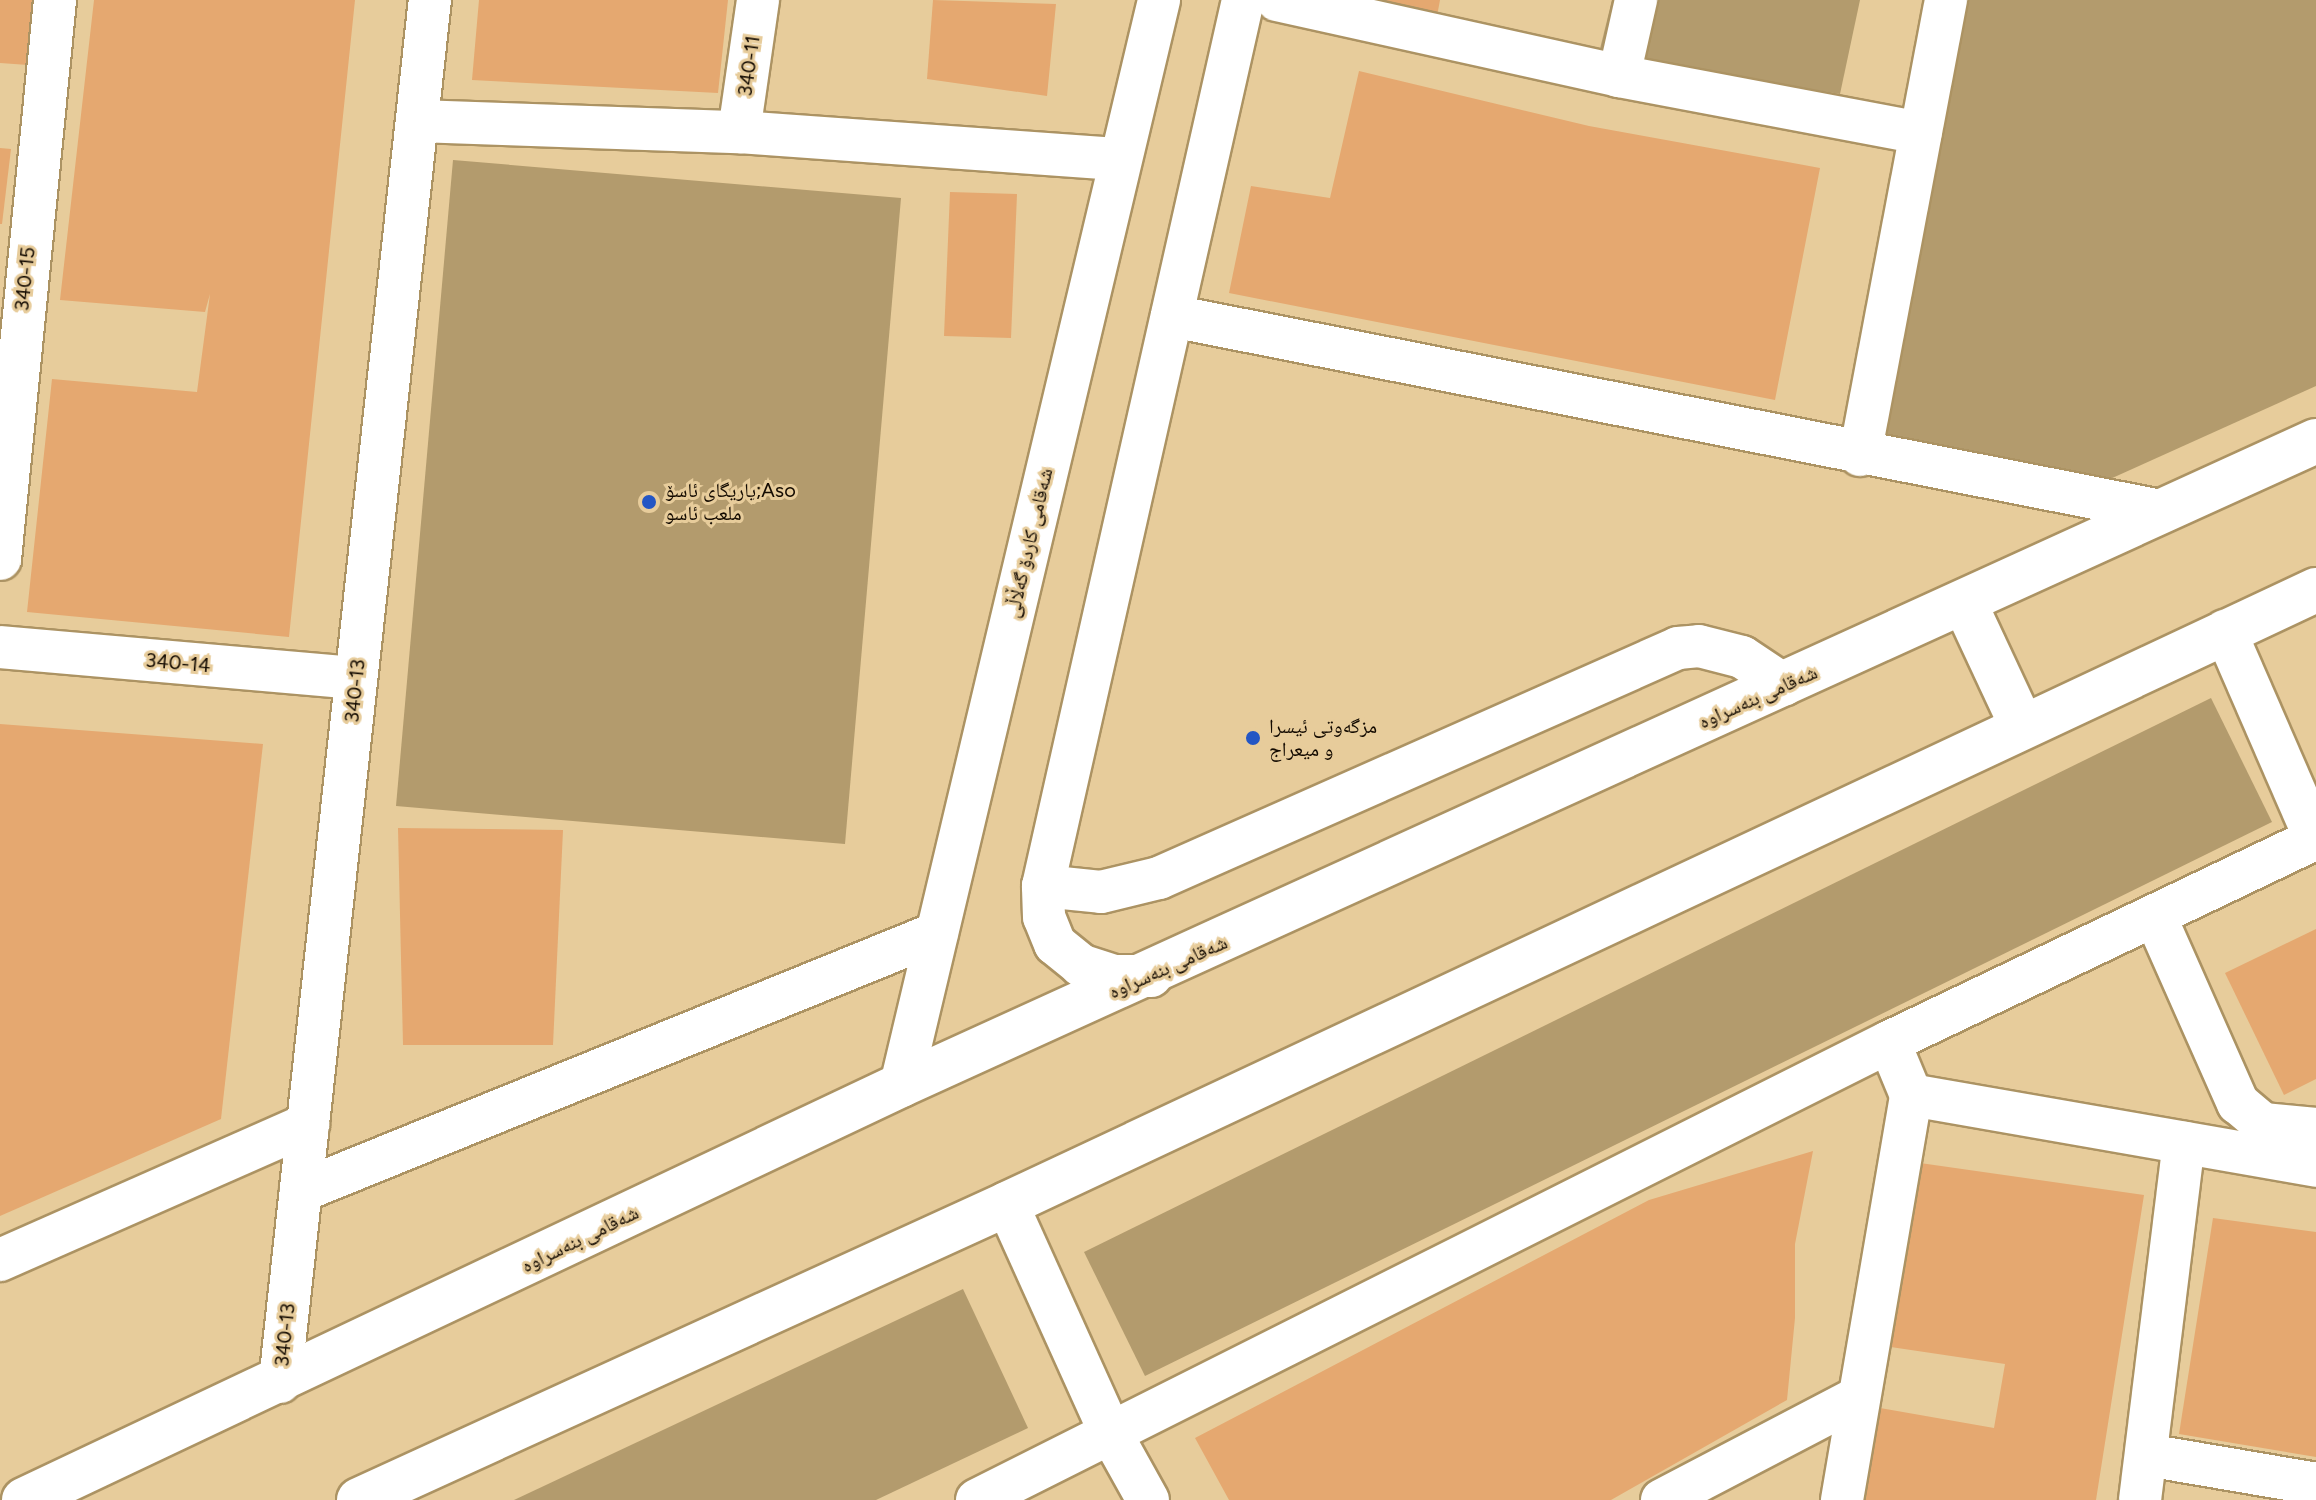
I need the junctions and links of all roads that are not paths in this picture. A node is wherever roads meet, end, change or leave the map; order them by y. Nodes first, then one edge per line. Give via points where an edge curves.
1 (55, 0) edge
2 (430, 0) edge
3 (758, 0) edge
4 (1159, 0) edge
5 (1243, 0) edge
6 (1277, 0) edge
7 (1636, 0) edge
8 (1946, 0) edge
9 (1619, 76) junction
10 (417, 121) junction
11 (739, 132) junction
12 (1921, 133) junction
13 (1120, 159) junction
14 (1172, 316) junction
15 (2316, 441) edge
16 (1860, 455) junction
17 (2160, 511) junction
18 (0, 559) edge
19 (2316, 590) edge
20 (1965, 604) junction
21 (2225, 631) junction
22 (0, 647) edge
23 (356, 678) junction
24 (1784, 685) junction
25 (2022, 726) junction
26 (2315, 839) edge
27 (1043, 886) junction
28 (2155, 916) junction
29 (937, 933) junction
30 (1151, 976) junction
31 (1889, 1042) junction
32 (901, 1085) junction
33 (1911, 1095) junction
34 (308, 1124) junction
35 (2316, 1129) edge
36 (2184, 1143) junction
37 (2316, 1166) edge
38 (301, 1191) junction
39 (1007, 1204) junction
40 (0, 1260) edge
41 (280, 1382) junction
42 (1859, 1397) junction
43 (1109, 1430) junction
44 (2147, 1455) junction
45 (2316, 1484) edge
46 (24, 1500) edge
47 (359, 1500) edge
48 (977, 1500) edge
49 (1148, 1500) edge
50 (1662, 1500) edge
51 (1842, 1500) edge
52 (2140, 1500) edge

1 - 18 street, 340-15
2 - 10 street, 340-13
3 - 11 street, 340-11
4 - 13 street, شەقامی کاردۆ گەڵاڵی
5 - 14 street
6 - 9 street
7 - 9 street
8 - 12 street
9 - 12 street
10 - 11 street
10 - 23 street, 340-13
11 - 13 street
12 - 16 street
13 - 29 street, شەقامی کاردۆ گەڵاڵی
14 - 16 street
14 - 27 street
15 - 17 main road, شەقامی بنەسراوە
16 - 17 street
17 - 20 main road, شەقامی بنەسراوە
19 - 21 main road
20 - 24 main road, شەقامی بنەسراوە
20 - 25 main road
21 - 25 main road
21 - 26 street
22 - 23 street, 340-14
23 - 34 street, 340-13
24 - 27 street via 1742,657 1699,646 1678,648 1159,878 1101,892
24 - 30 main road, شەقامی بنەسراوە
25 - 39 main road
26 - 28 street
27 - 30 street via 1044,917 1055,944 1072,958 1114,976
28 - 31 street
28 - 35 street via 2238,1103 2263,1124
29 - 32 street, شەقامی کاردۆ گەڵاڵی
29 - 38 street
30 - 32 main road, شەقامی بنەسراوە
31 - 33 street
31 - 43 street
32 - 41 main road, شەقامی بنەسراوە
33 - 36 street
33 - 42 street
34 - 38 street, 340-13
34 - 40 street
36 - 37 street
36 - 44 street
38 - 41 street, 340-13
39 - 43 street
39 - 47 main road
41 - 46 main road, شەقامی بنەسراوە
42 - 50 street
42 - 51 street
43 - 48 street
43 - 49 street
44 - 45 street
44 - 52 street

